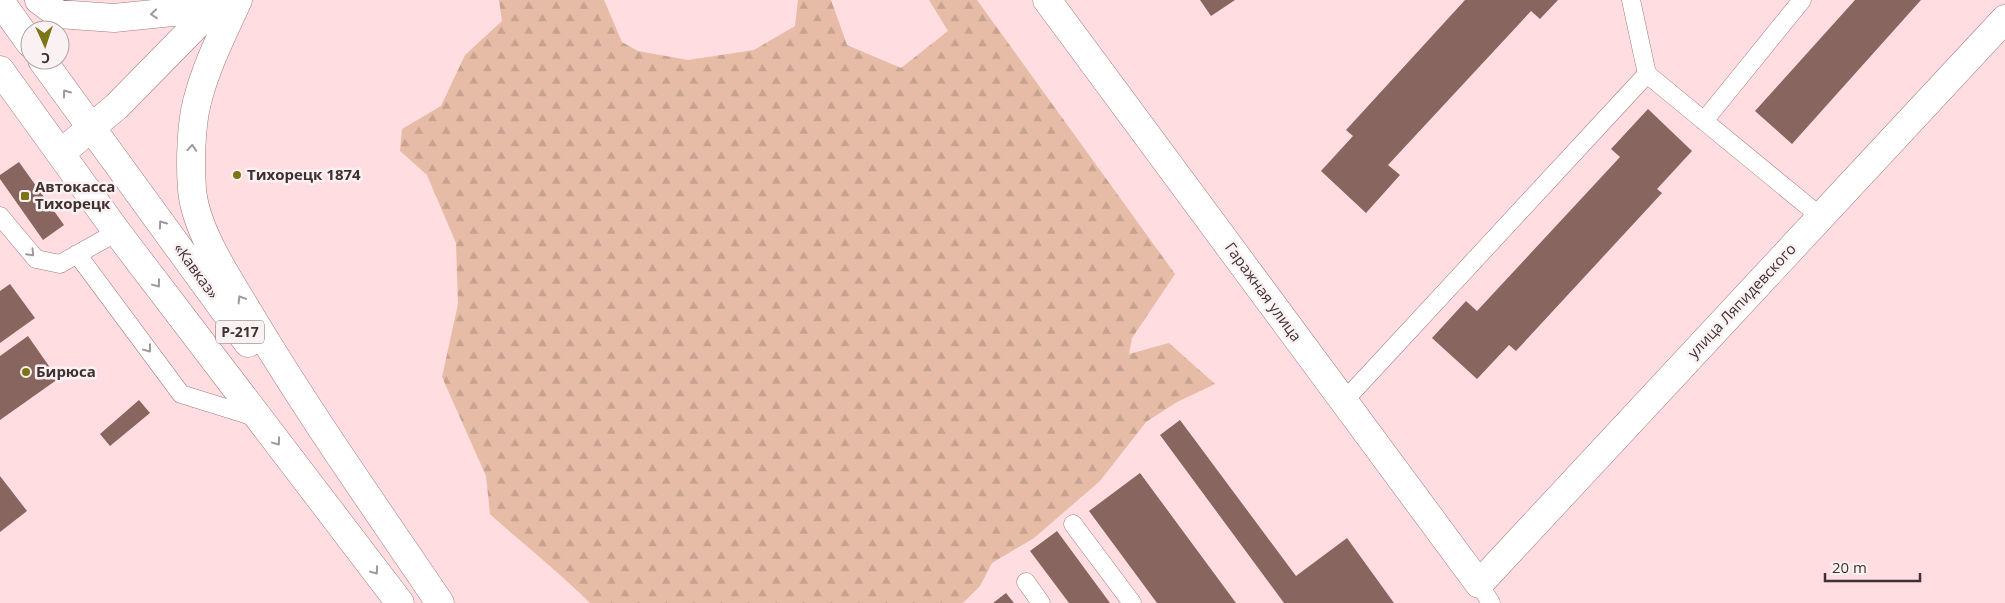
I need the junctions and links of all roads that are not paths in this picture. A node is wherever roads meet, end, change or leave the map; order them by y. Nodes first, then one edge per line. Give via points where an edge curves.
1 (39, 0) edge
2 (200, 0) edge
3 (221, 0) edge
4 (238, 0) edge
5 (1047, 0) edge
6 (1631, 0) edge
7 (1802, 0) edge
8 (0, 1) edge
9 (2005, 19) edge
10 (20, 29) edge
11 (0, 70) edge
12 (49, 70) edge
13 (1647, 74) junction
14 (1704, 121) junction
15 (91, 127) junction
16 (61, 152) junction
17 (0, 216) edge
18 (1821, 217) junction
19 (117, 232) junction
20 (77, 254) junction
21 (1344, 401) junction
22 (259, 418) junction
23 (1073, 524) dead end
24 (1026, 582) dead end
25 (1485, 593) edge
26 (400, 603) edge
27 (439, 603) edge
28 (1041, 603) edge
29 (1132, 603) edge

2 -> 1 main road via 182,11 114,18 58,14
3 - 15 main road via 117,106
27 -> 4 main road via 283,370 219,264 202,226 192,190 191,151 196,103 211,58
5 - 21 main road, Гаражная улица
6 - 13 lane
7 - 14 lane
8 - 10 main road
9 - 18 main road, улица Ляпидевского
11 - 16 main road, Р-217
15 -> 12 main road, «Кавказ» / Р-217
13 - 14 lane
13 - 21 lane
14 - 18 lane
15 - 16 main road
27 -> 15 main road, «Кавказ» / Р-217
16 - 19 main road, Р-217
17 -> 20 lane via 36,259 60,264
18 - 25 main road, улица Ляпидевского
19 - 20 lane
19 -> 22 main road, Р-217
20 -> 22 lane via 181,394
21 - 25 main road, Гаражная улица
22 -> 26 main road, Р-217
23 - 29 lane
24 - 28 lane

